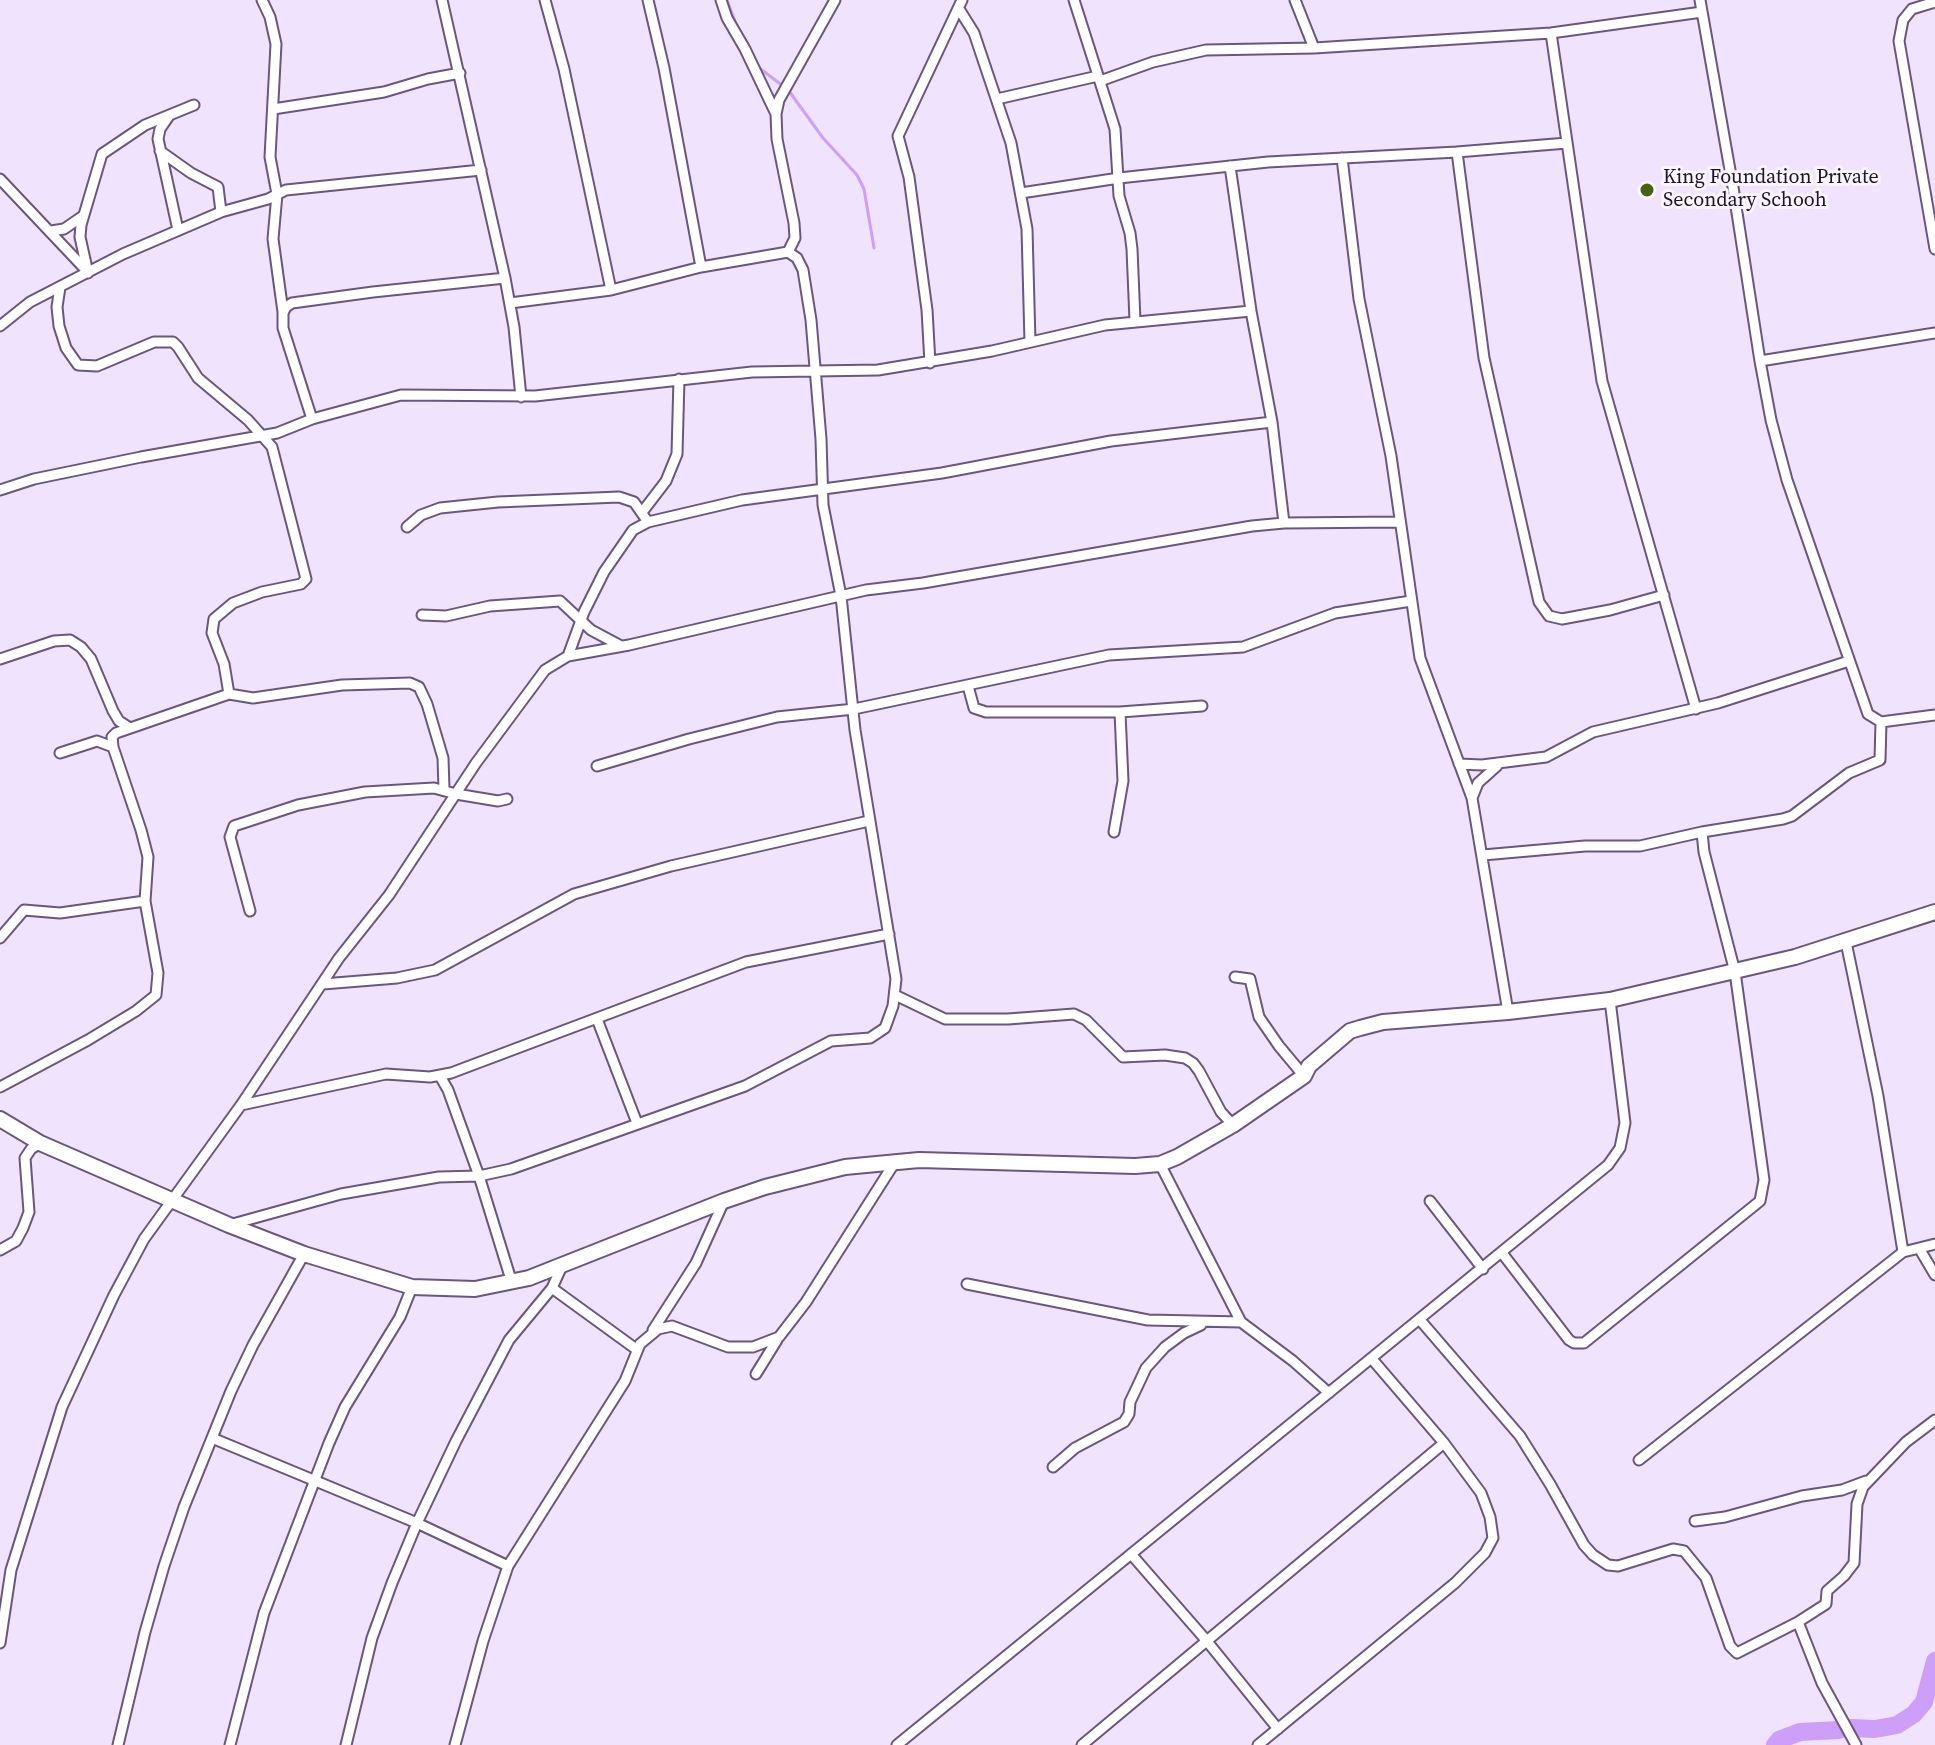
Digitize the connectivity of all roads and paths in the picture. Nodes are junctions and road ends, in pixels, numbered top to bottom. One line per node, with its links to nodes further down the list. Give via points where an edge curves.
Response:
1 (262, 0): 19 (street, via 276,44)
2 (442, 0): 15 (street)
3 (545, 0): 42 (street)
4 (648, 0): 38 (street)
5 (721, 0): 21 (street)
6 (835, 0): 21 (street)
7 (1074, 0): 16 (street)
8 (1295, 0): 14 (street)
9 (1700, 0): 12 (street)
10 (1935, 2): 36 (street, via 1912,9 1903,20 1899,41)
11 (960, 4): 17 (street); 51 (street, via 898,136 909,177)
12 (1702, 12): 13 (street); 50 (street)
13 (1551, 33): 14 (street); 22 (street)
14 (1314, 48): 16 (street, via 1206,50)
15 (460, 73): 19 (street, via 384,92); 27 (street)
16 (1099, 79): 17 (street); 28 (street, via 1115,129)
17 (997, 99): 30 (street)
18 (194, 105): 20 (street)
19 (273, 109): 31 (street, via 270,157)
20 (172, 114): 23 (street, via 160,129); 33 (street, via 102,154)
21 (776, 114): 37 (street, via 794,223 795,238)
22 (1567, 143): 24 (street); 65 (street, via 1602,381)
23 (160, 151): 32 (street, via 218,187); 34 (street)
24 (1457, 152): 25 (street); 65 (street, via 1484,358 1541,608 1562,619)
25 (1342, 158): 26 (street); 62 (street, via 1361,312 1384,418)
26 (1230, 166): 28 (street); 44 (street)
27 (481, 170): 31 (street); 40 (street)
28 (1119, 178): 30 (street); 46 (street, via 1130,233)
29 (0, 179): 35 (street)
30 (1021, 193): 49 (street, via 1030,260)
31 (277, 194): 32 (street); 45 (street, via 273,239)
32 (221, 212): 34 (street)
33 (84, 215): 35 (street); 39 (street, via 80,237)
34 (178, 230): 39 (street)
35 (51, 231): 39 (street)
36 (1935, 249)
37 (788, 252): 38 (street); 52 (street, via 803,270)
38 (701, 267): 42 (street)
39 (88, 273): 41 (street)
40 (505, 278): 43 (street); 45 (street, via 292,303)
41 (60, 287): 47 (street); 57 (street, via 59,326 78,365 97,366 168,340 198,378)
42 (611, 290): 43 (street)
43 (510, 303): 54 (street)
44 (1251, 311): 46 (street); 56 (street)
45 (283, 313): 55 (street, via 286,340)
46 (1135, 321): 49 (street)
47 (0, 326)
48 (1935, 333): 50 (street)
49 (1030, 342): 51 (street)
50 (1760, 361): 73 (street, via 1787,480)
51 (930, 363): 52 (street)
52 (815, 372): 53 (street); 58 (street)
53 (679, 379): 54 (street); 60 (street, via 677,454 666,481)
54 (521, 397): 55 (street, via 401,395)
55 (312, 419): 57 (street)
56 (1272, 422): 58 (street, via 1099,443 942,473); 63 (street)
57 (263, 435): 59 (street); 75 (street, via 276,458 306,579 244,598 214,619 212,633)
58 (821, 488): 61 (street); 66 (street)
59 (0, 490)
60 (643, 511): 61 (street); 64 (street, via 619,497 498,502 440,508)
61 (648, 522): 69 (street, via 633,530 613,556)
62 (1398, 522): 63 (street); 67 (street)
63 (1284, 523): 66 (street)
64 (407, 527)
65 (1664, 595): 78 (street)
66 (841, 596): 70 (street); 77 (street)
67 (1411, 601): 74 (street, via 1335,613 1243,647 1109,655); 86 (street, via 1426,676)
68 (422, 615): 69 (street, via 560,601)
69 (582, 621): 70 (street); 71 (street)
70 (621, 646): 71 (street)
71 (568, 656): 89 (street, via 545,670)
72 (0, 659): 82 (street, via 70,640 91,659 113,711)
73 (1849, 661): 78 (street); 81 (street, via 1868,714)
74 (968, 686): 77 (street); 79 (street, via 974,708 986,712)
75 (229, 694): 82 (street); 88 (street, via 253,698 377,682 415,684 427,704 443,758)
76 (1202, 706): 79 (street)
77 (854, 709): 87 (street, via 777,717); 92 (street)
78 (1696, 709): 85 (street, via 1582,735 1546,757)
79 (1120, 712): 93 (street, via 1123,781)
80 (1935, 715): 81 (street)
81 (1881, 722): 94 (street, via 1880,760 1849,773 1792,816)
82 (130, 728): 83 (street, via 112,737)
83 (113, 747): 84 (street, via 97,741); 96 (street, via 148,857)
84 (60, 753)
85 (1503, 762): 86 (street); 90 (street, via 1487,772)
86 (1459, 764): 90 (street)
87 (597, 766)
88 (444, 789): 89 (street); 97 (street, via 328,798 234,826 230,837)
89 (456, 794): 91 (street); 104 (street)
90 (1472, 798): 95 (street)
91 (507, 799)
92 (869, 821): 99 (street); 104 (street, via 574,894 435,970)
93 (1114, 832)
94 (1702, 832): 95 (street, via 1640,846); 102 (street)
95 (1483, 855): 107 (street)
96 (145, 901): 100 (street, via 60,913 24,910); 111 (street, via 158,973 156,995 88,1040)
97 (250, 911)
98 (1935, 912): 101 (street)
99 (889, 934): 105 (street); 108 (street, via 746,962)
100 (0, 938)
101 (1846, 942): 102 (street); 127 (street)
102 (1735, 972): 106 (street); 128 (street, via 1764,1180 1760,1201 1584,1343 1569,1340)
103 (1235, 977): 110 (street, via 1250,979 1259,1017)
104 (323, 984): 112 (street)
105 (895, 995): 114 (street, via 885,1028 875,1035 831,1041 745,1086); 115 (street, via 945,1019 1074,1014 1123,1057 1165,1055 1193,1063)
106 (1610, 1000): 107 (street); 128 (street, via 1625,1110 1620,1148 1598,1174)
107 (1508, 1012): 110 (street, via 1383,1022 1350,1031)
108 (597, 1019): 109 (street); 114 (street)
109 (440, 1076): 112 (street, via 386,1074); 119 (street)
110 (1304, 1076): 115 (street)
111 (0, 1087)
112 (241, 1105): 120 (street)
113 (0, 1119): 116 (street)
114 (637, 1123): 119 (street)
115 (1233, 1125): 118 (street)
116 (40, 1143): 120 (street); 126 (street, via 25,1158 29,1212 16,1241)
117 (895, 1162): 118 (street); 121 (street, via 816,1173); 141 (street)
118 (1160, 1164): 138 (street)
119 (479, 1176): 123 (street, via 439,1177 341,1194); 133 (street)
120 (172, 1200): 123 (street); 159 (street, via 114,1295 62,1407 11,1570)
121 (724, 1201): 130 (street); 140 (street, via 696,1263)
122 (1430, 1201): 131 (street)
123 (229, 1225): 129 (street)
124 (1935, 1244): 125 (street)
125 (1919, 1248): 127 (street); 132 (street)
126 (0, 1250)
127 (1903, 1252): 149 (street)
128 (1502, 1253): 131 (street)
129 (304, 1254): 135 (street); 147 (street, via 253,1345)
130 (562, 1266): 133 (street); 136 (street)
131 (1483, 1269): 137 (street)
132 (1935, 1275)
133 (512, 1283): 135 (street, via 459,1291)
134 (967, 1284): 139 (street, via 1148,1320)
135 (412, 1287): 152 (street, via 400,1317 345,1407)
136 (552, 1288): 142 (street); 154 (street, via 509,1340)
137 (1420, 1320): 143 (street); 157 (street, via 1520,1436 1593,1555 1618,1566 1673,1549 1684,1551 1706,1578 1737,1653)
138 (1241, 1322): 139 (street); 145 (street)
139 (1205, 1324): 150 (street, via 1165,1347 1146,1368 1124,1422 1075,1448)
140 (651, 1333): 141 (street, via 679,1327 711,1343 742,1348); 142 (street)
141 (779, 1337): 144 (street)
142 (636, 1349): 156 (street, via 625,1381)
143 (1372, 1359): 145 (street); 148 (street)
144 (756, 1374)
145 (1329, 1393): 155 (street)
146 (1935, 1420): 151 (street)
147 (212, 1438): 152 (street); 161 (street, via 164,1566)
148 (1444, 1443): 158 (street); 160 (street, via 1487,1505 1490,1546 1455,1583)
149 (1639, 1460)
150 (1053, 1467)
151 (1869, 1480): 153 (street); 157 (street, via 1857,1504 1854,1563 1827,1591 1824,1606)
152 (315, 1481): 154 (street); 162 (street, via 264,1613)
153 (1695, 1521)
154 (417, 1523): 156 (street); 163 (street, via 372,1638)
155 (1131, 1554): 158 (street); 165 (street)
156 (508, 1566): 164 (street)
157 (1798, 1622): 168 (street, via 1822,1683)
158 (1206, 1640): 160 (street); 166 (street)
159 (0, 1643)
160 (1278, 1729): 167 (street)
161 (118, 1745)
162 (230, 1745)
163 (346, 1745)
164 (455, 1745)
165 (897, 1745)
166 (1082, 1745)
167 (1258, 1745)
168 (1856, 1745)

